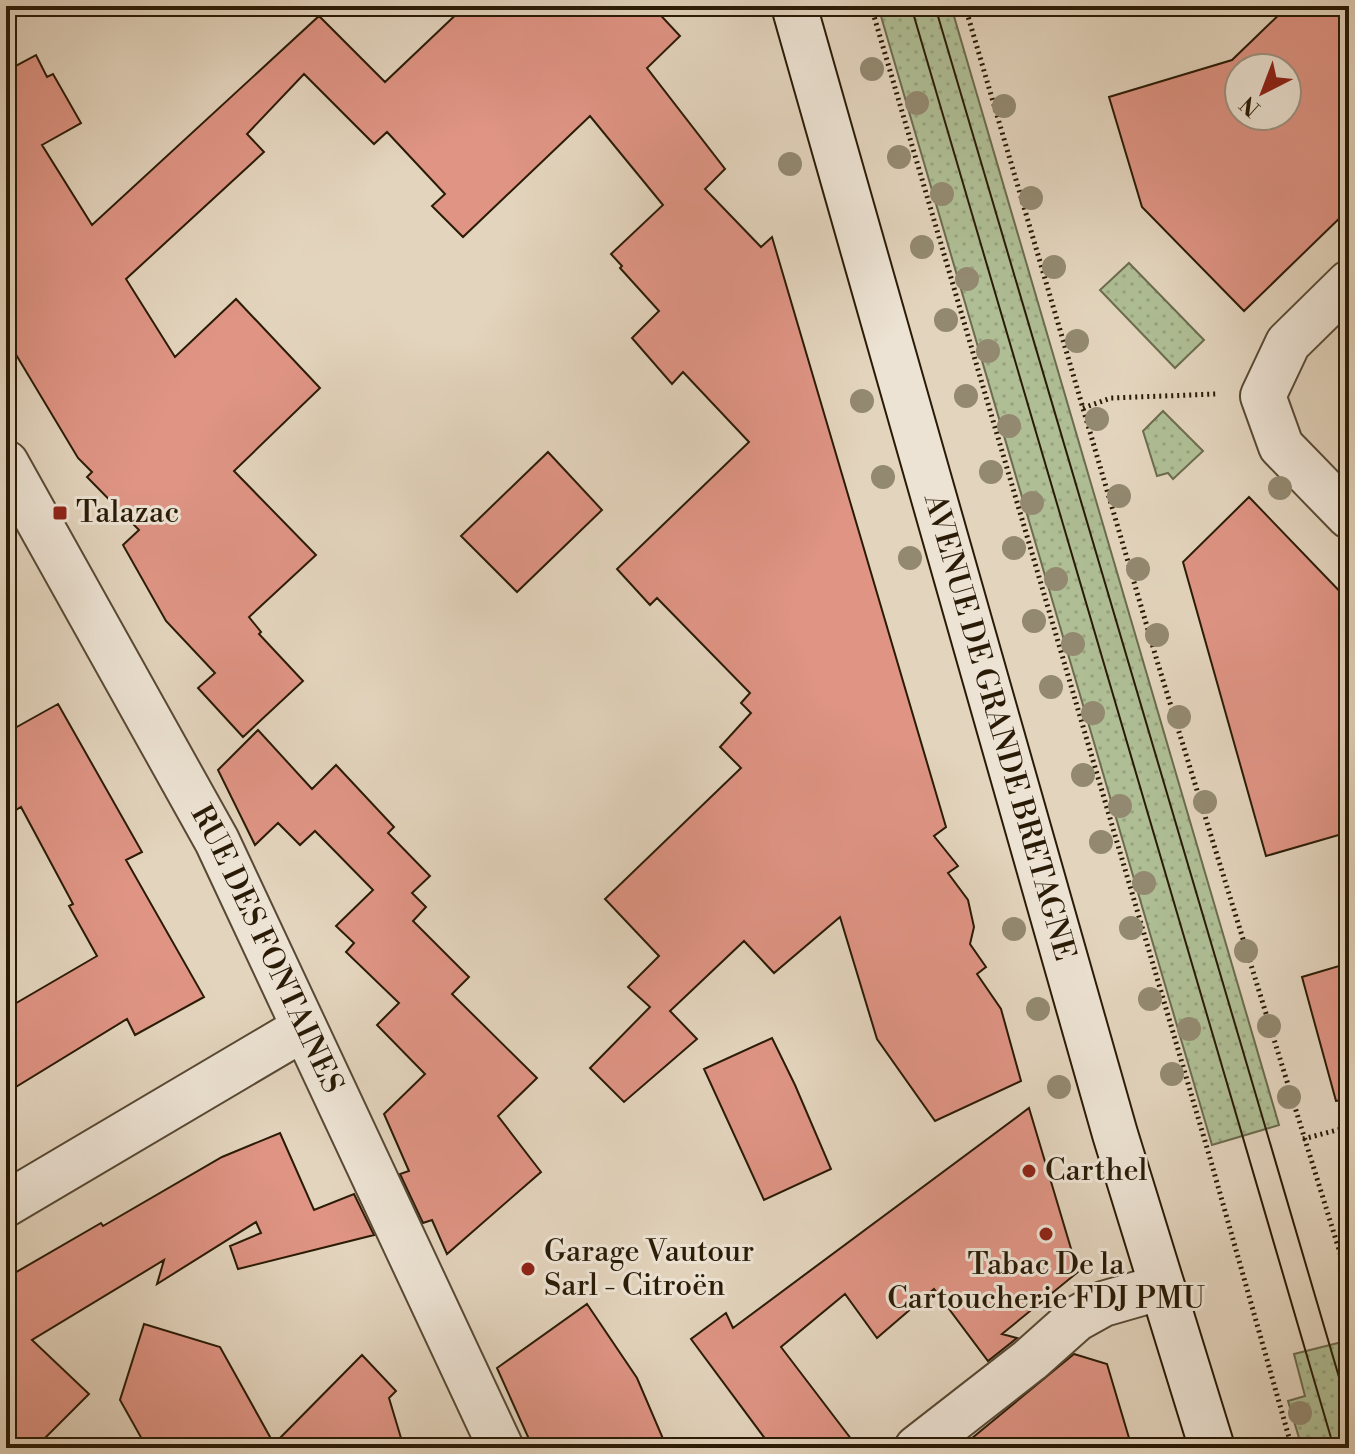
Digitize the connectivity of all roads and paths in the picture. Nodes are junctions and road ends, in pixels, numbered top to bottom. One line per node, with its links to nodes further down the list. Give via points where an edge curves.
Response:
1 (794, 6): 14 (street, AVENUE DE GRANDE BRETAGNE)
2 (871, 6): 18 (path)
3 (965, 6): 6 (path)
4 (1349, 283): 5 (street)
5 (1244, 395): 6 (path, via 1111,398); 8 (street, via 1281,446)
6 (1083, 408): 11 (path)
7 (6, 463): 9 (street, RUE DES FONTAINES, via 217,841)
8 (1349, 516)
9 (304, 1028): 12 (street); 15 (street, RUE DES FONTAINES)
10 (1345, 1128): 11 (path)
11 (1303, 1139): 13 (path)
12 (6, 1204)
13 (1349, 1282)
14 (1162, 1287): 16 (street, via 1103,1304 1076,1319); 17 (street, AVENUE DE GRANDE BRETAGNE)
15 (499, 1447)
16 (917, 1448)
17 (1212, 1448)
18 (1292, 1448)

